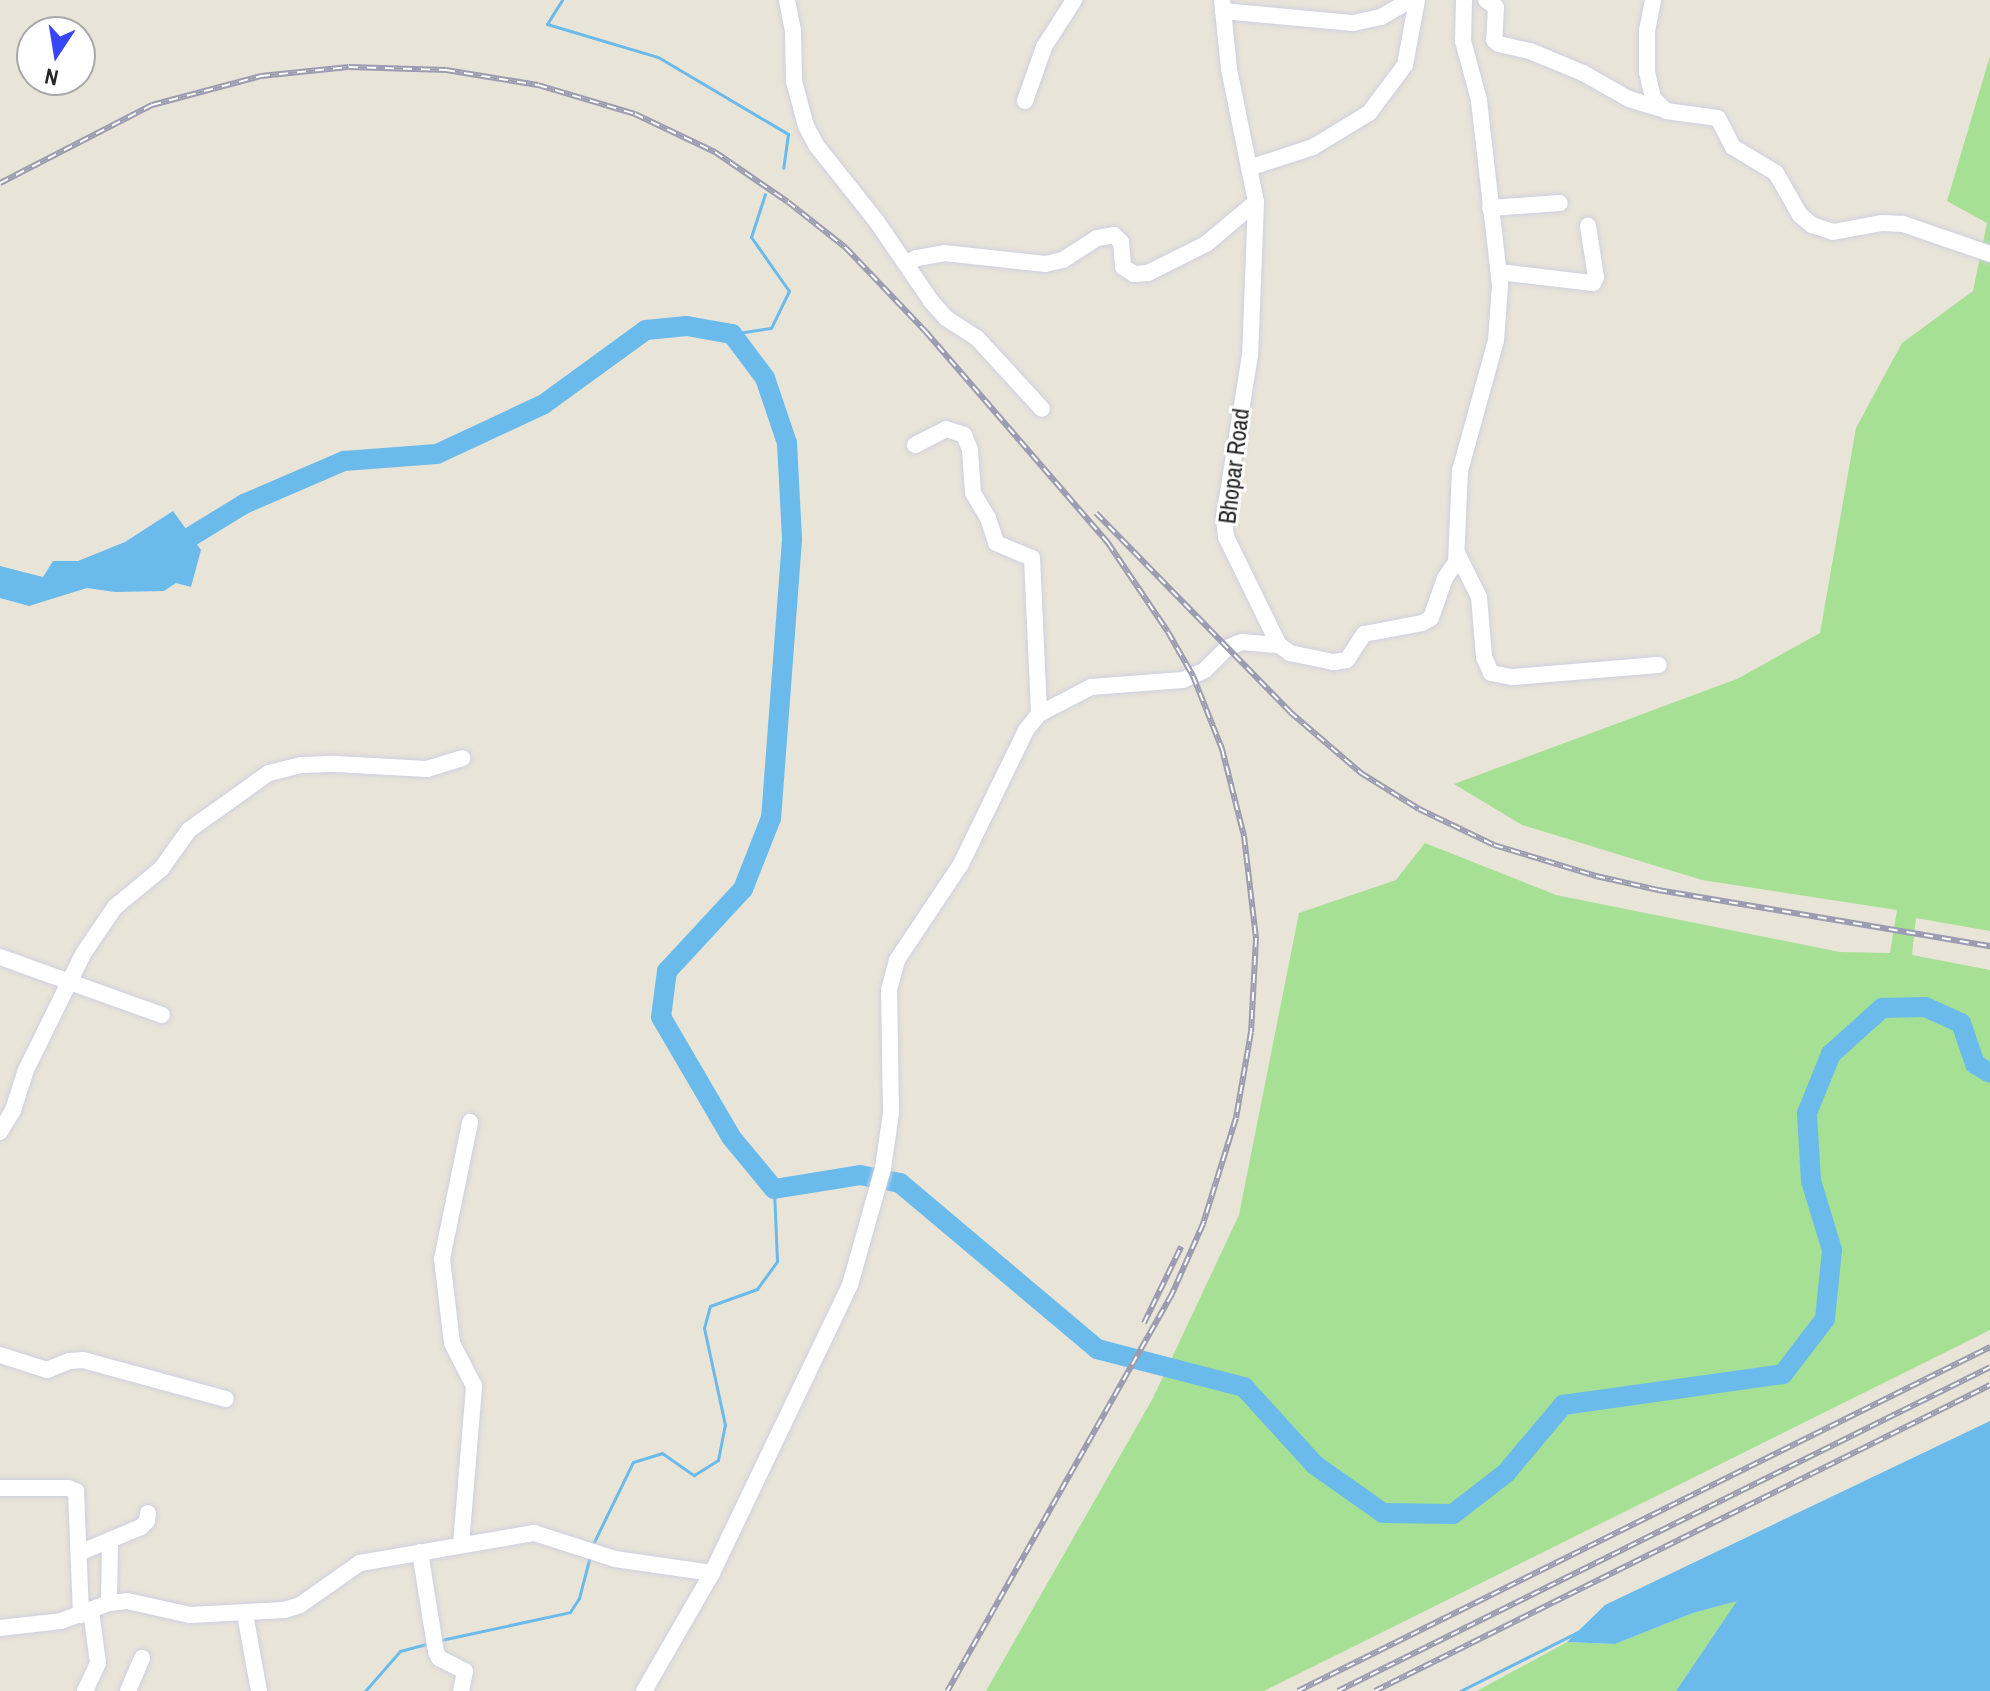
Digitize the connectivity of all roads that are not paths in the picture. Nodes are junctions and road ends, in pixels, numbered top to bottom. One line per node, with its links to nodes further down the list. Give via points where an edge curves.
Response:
1 (787, 0): 17 (street, via 794,81 806,126)
2 (1074, 0): 9 (street, via 1044,47)
3 (1411, 0): 8 (street, via 1381,17 1353,23)
4 (1417, 0): 11 (street, via 1405,65 1369,113 1313,147)
5 (1464, 0): 14 (street, via 1463,41 1479,100)
6 (1486, 0): 10 (street, via 1496,7 1494,40 1499,44 1530,51)
7 (1653, 0): 10 (street, via 1647,72 1653,98)
8 (1222, 6): 11 (street, Bhopar Road)
9 (1025, 101)
10 (1666, 111): 16 (street, via 1718,118 1733,147 1776,173 1800,215 1822,230 1892,222)
11 (1249, 168): 12 (street, Bhopar Road)
12 (1256, 202): 17 (street, via 1206,244 1148,273 1134,274 1123,267 1121,242 1114,235 1045,264 944,253); 22 (street, Bhopar Road, via 1250,355 1224,518 1238,565)
13 (1560, 203): 14 (street)
14 (1490, 208): 18 (street)
15 (1588, 226): 18 (street, via 1593,283)
16 (1990, 254)
17 (907, 263): 19 (street, via 946,318 977,338)
18 (1499, 272): 21 (street, via 1496,340 1460,471)
19 (1042, 409)
20 (915, 445): 24 (street, via 946,429 964,435 973,493 996,543 1032,558)
21 (1457, 553): 22 (street, via 1435,612 1422,623 1364,634 1344,662 1290,653); 23 (street, via 1479,597 1484,657 1491,673 1512,677)
22 (1279, 645): 24 (street, via 1242,642 1183,680 1091,687)
23 (1659, 665)
24 (1039, 714): 39 (street, via 1017,745 961,864 891,975 891,1113 876,1199 850,1285)
25 (462, 758): 27 (street, via 427,769 324,764 269,773 189,830 161,869 115,907)
26 (0, 957): 27 (street)
27 (71, 980): 28 (street); 30 (street)
28 (162, 1015)
29 (470, 1122): 36 (street, via 442,1259 452,1343 474,1386)
30 (0, 1132)
31 (0, 1355): 32 (street, via 47,1370 83,1360)
32 (226, 1399)
33 (0, 1488): 38 (street, via 76,1491)
34 (148, 1513): 35 (street, via 144,1524)
35 (110, 1540): 38 (street); 40 (street)
36 (461, 1545): 37 (street); 39 (street, via 534,1533 591,1551)
37 (420, 1552): 42 (street, via 360,1563 300,1605); 48 (street, via 436,1652 465,1671)
38 (79, 1553): 41 (street)
39 (712, 1573): 49 (street)
40 (109, 1603): 41 (street); 42 (street, via 142,1602 190,1615)
41 (86, 1613): 43 (street); 45 (street, via 98,1663)
42 (245, 1614): 47 (street)
43 (0, 1628)
44 (142, 1658): 46 (street)
45 (85, 1691)
46 (128, 1691)
47 (259, 1691)
48 (461, 1691)
49 (644, 1691)

